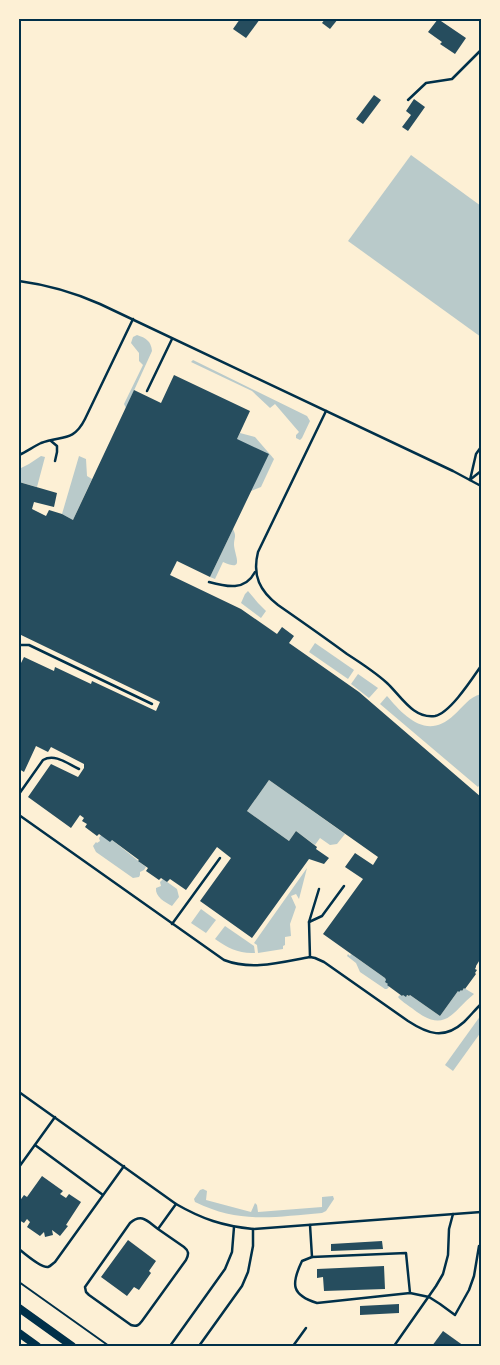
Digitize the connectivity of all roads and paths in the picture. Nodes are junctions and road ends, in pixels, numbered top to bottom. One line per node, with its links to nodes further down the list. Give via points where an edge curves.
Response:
1 (481, 50): 2 (lane, via 452,79 426,83)
2 (408, 100)
3 (19, 281): 4 (lane, via 74,293)
4 (132, 319): 5 (lane); 8 (lane, via 83,424 74,434)
5 (172, 338): 6 (lane); 7 (lane)
6 (147, 391)
7 (326, 411): 13 (lane); 15 (lane, via 258,552)
8 (50, 440): 10 (lane); 11 (lane, via 57,446)
9 (481, 447): 13 (lane, via 476,454)
10 (19, 455)
11 (55, 461)
12 (481, 471): 13 (lane)
13 (470, 480): 14 (lane)
14 (481, 486)
15 (256, 570): 16 (lane, via 246,583 235,587); 19 (lane, via 260,586 270,599 378,676 418,714 434,716 444,711)
16 (210, 582)
17 (19, 645): 21 (lane, via 29,645)
18 (481, 666): 19 (lane)
19 (477, 672): 20 (lane)
20 (481, 674)
21 (152, 704)
22 (79, 769): 23 (lane, via 56,758 47,758)
23 (19, 794)
24 (19, 815): 29 (lane)
25 (220, 858): 29 (lane)
26 (344, 886): 28 (lane, via 322,916)
27 (319, 889): 28 (lane)
28 (309, 922): 30 (lane)
29 (172, 924): 30 (lane, via 216,956 233,964 252,966)
30 (310, 957): 31 (lane, via 324,962 421,1030 440,1033 456,1028)
31 (481, 1004)
32 (19, 1092): 33 (lane)
33 (54, 1117): 34 (lane); 35 (lane)
34 (35, 1145): 36 (lane); 37 (lane)
35 (124, 1166): 37 (lane); 38 (lane)
36 (19, 1168)
37 (103, 1195): 46 (lane, via 50,1266 41,1265)
38 (176, 1204): 42 (lane); 43 (lane)
39 (481, 1212): 40 (lane)
40 (453, 1214): 41 (lane); 50 (lane, via 446,1264)
41 (310, 1225): 44 (lane); 47 (lane)
42 (234, 1227): 44 (lane); 57 (lane, via 232,1252 226,1269)
43 (158, 1228): 43 (lane, via 184,1247 188,1254 139,1325 131,1325 89,1296 85,1287 130,1223 139,1217)
44 (253, 1229): 58 (lane, via 248,1272 242,1286)
45 (479, 1246): 50 (lane, via 474,1276 455,1315)
46 (19, 1249)
47 (312, 1257): 49 (lane, via 406,1253); 49 (lane, via 302,1261 295,1284 297,1292 307,1300 318,1303)
48 (19, 1282): 56 (path)
49 (410, 1293): 50 (lane)
50 (428, 1297): 60 (lane)
51 (19, 1308): 55 (main road)
52 (306, 1328): 59 (lane)
53 (19, 1333): 54 (main road)
54 (38, 1346)
55 (72, 1346)
56 (109, 1346)
57 (170, 1346)
58 (199, 1346)
59 (293, 1346)
60 (394, 1346)

